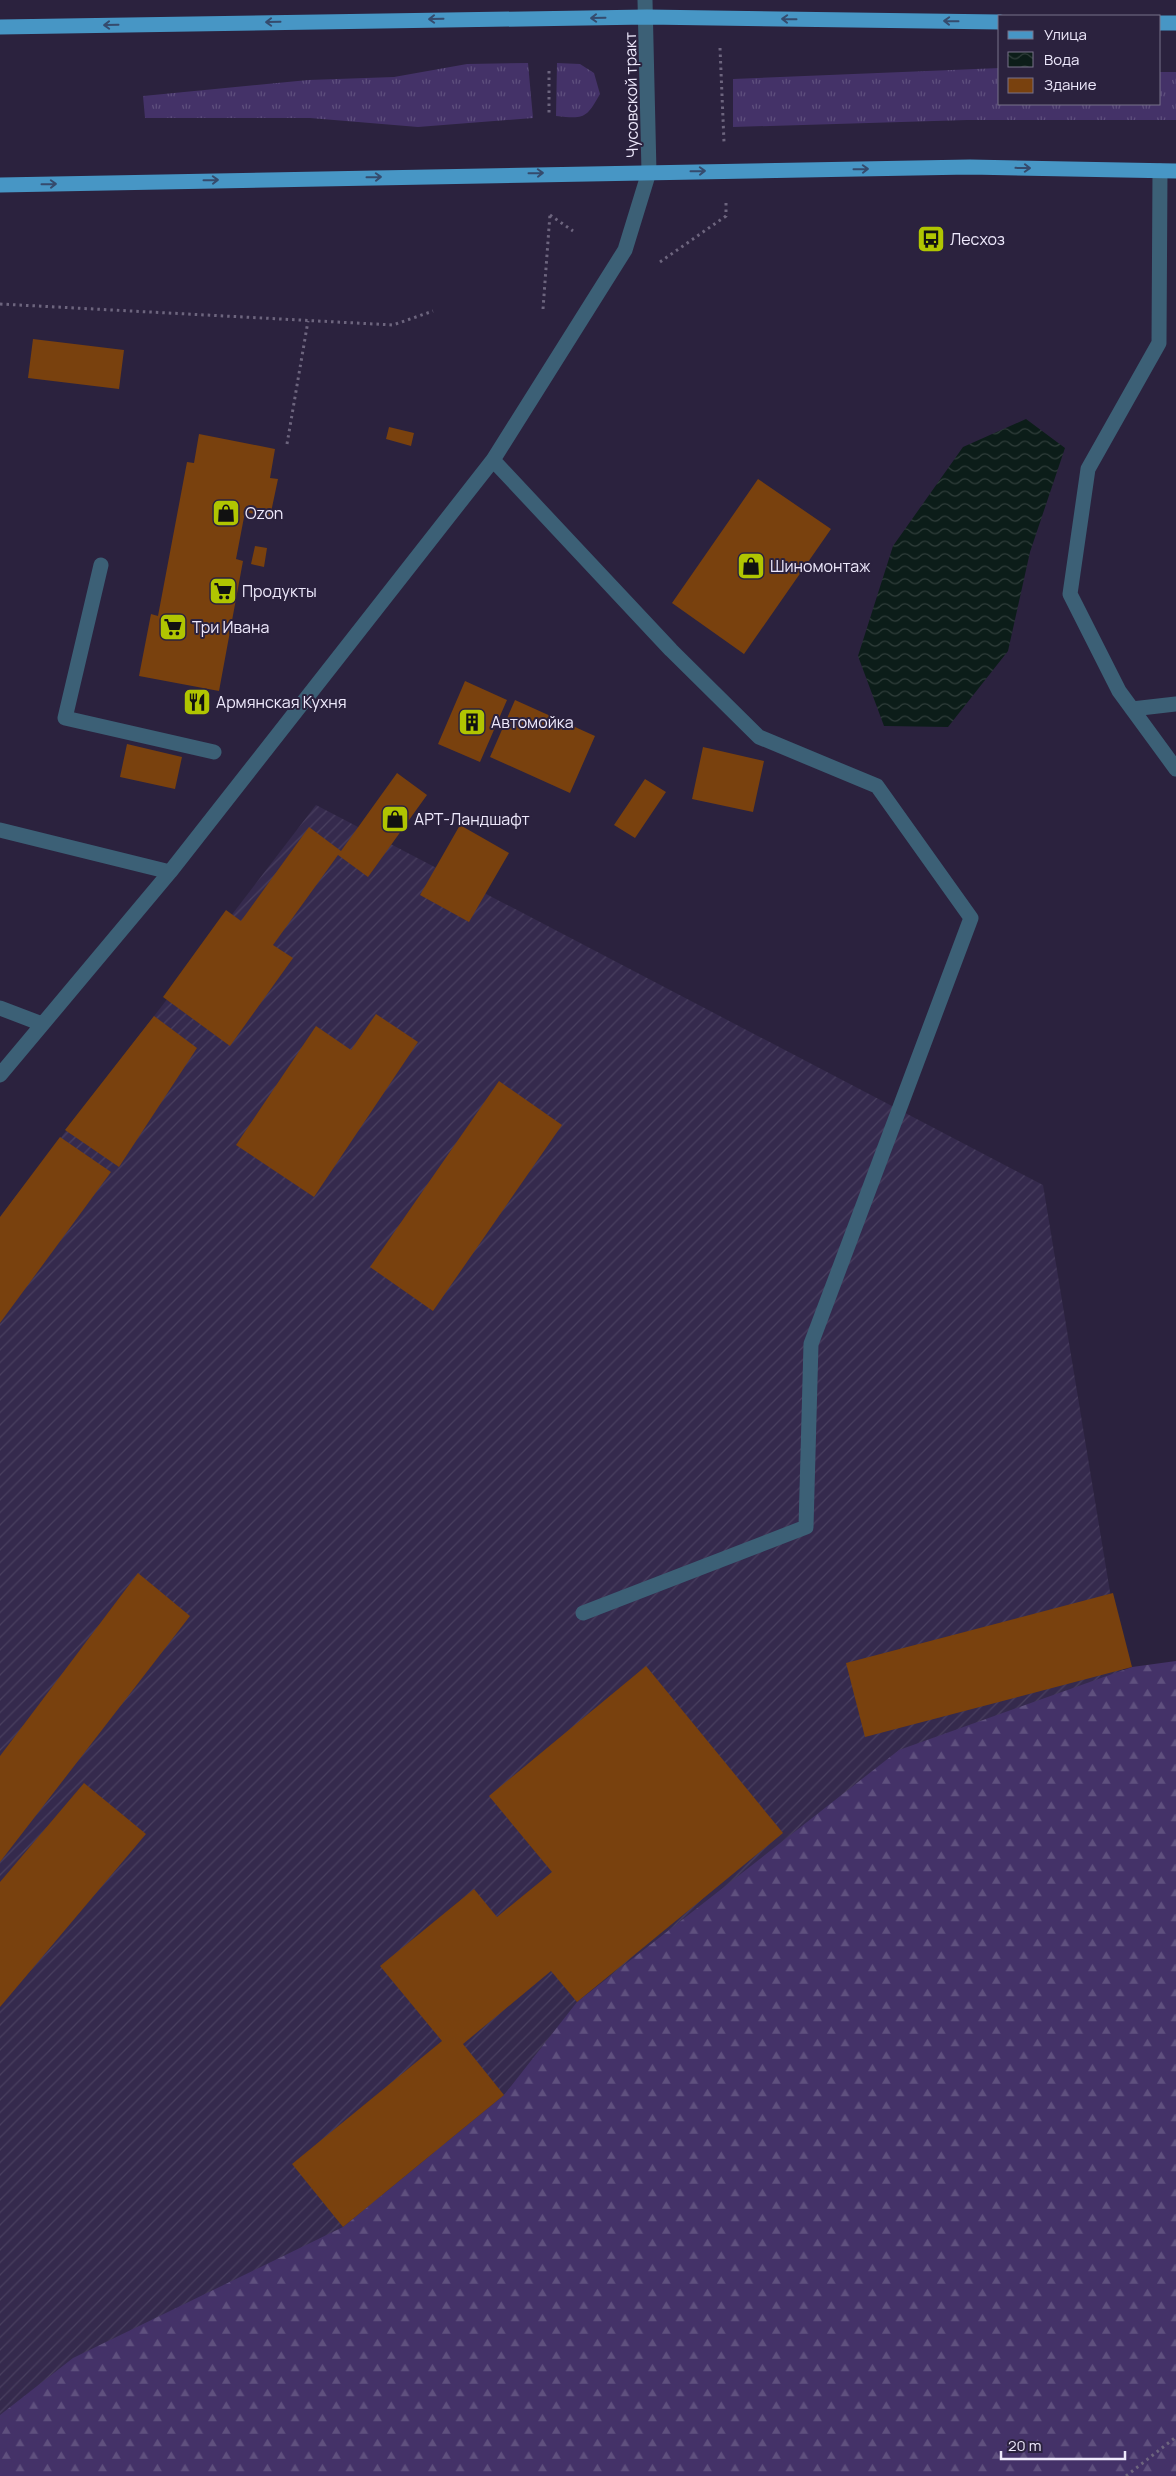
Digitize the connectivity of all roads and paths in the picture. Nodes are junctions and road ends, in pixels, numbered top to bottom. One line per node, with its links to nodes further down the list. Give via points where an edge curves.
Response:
1 (646, 0): 2 (street, Чусовской тракт)
2 (647, 17): 3 (main road); 7 (main road, one-way to 7); 13 (street, Чусовской тракт)
3 (719, 19): 4 (main road, one-way to 3); 10 (path)
4 (998, 22)
5 (1161, 23): 6 (main road)
6 (1176, 24)
7 (0, 27)
8 (549, 71): 9 (path)
9 (549, 115)
10 (725, 171): 11 (main road, one-way to 11, via 970,167); 13 (main road, one-way to 10); 16 (path, via 726,216)
11 (1160, 171): 12 (main road); 25 (street, via 1159,343 1088,469 1070,594 1119,691)
12 (1176, 171)
13 (650, 172): 14 (main road, one-way to 13); 22 (street, Чусовской тракт, via 625,250)
14 (0, 184)
15 (573, 231): 18 (path, via 550,214)
16 (660, 262)
17 (0, 304): 20 (path)
18 (543, 309)
19 (433, 310): 20 (path, via 393,325)
20 (308, 321): 21 (path)
21 (288, 444)
22 (492, 460): 29 (street, Чусовской тракт); 33 (street, via 671,650 759,737 876,786 971,918 811,1344 806,1526)
23 (101, 565): 26 (street, via 65,718)
24 (1176, 704): 25 (street)
25 (1132, 709): 27 (street)
26 (214, 752)
27 (1176, 769)
28 (0, 830): 29 (street)
29 (170, 872): 31 (street, Чусовской тракт)
30 (0, 1008): 31 (street)
31 (42, 1024): 32 (street, Чусовской тракт)
32 (0, 1075)
33 (583, 1613)
34 (1176, 2437): 35 (path)
35 (1126, 2476)

